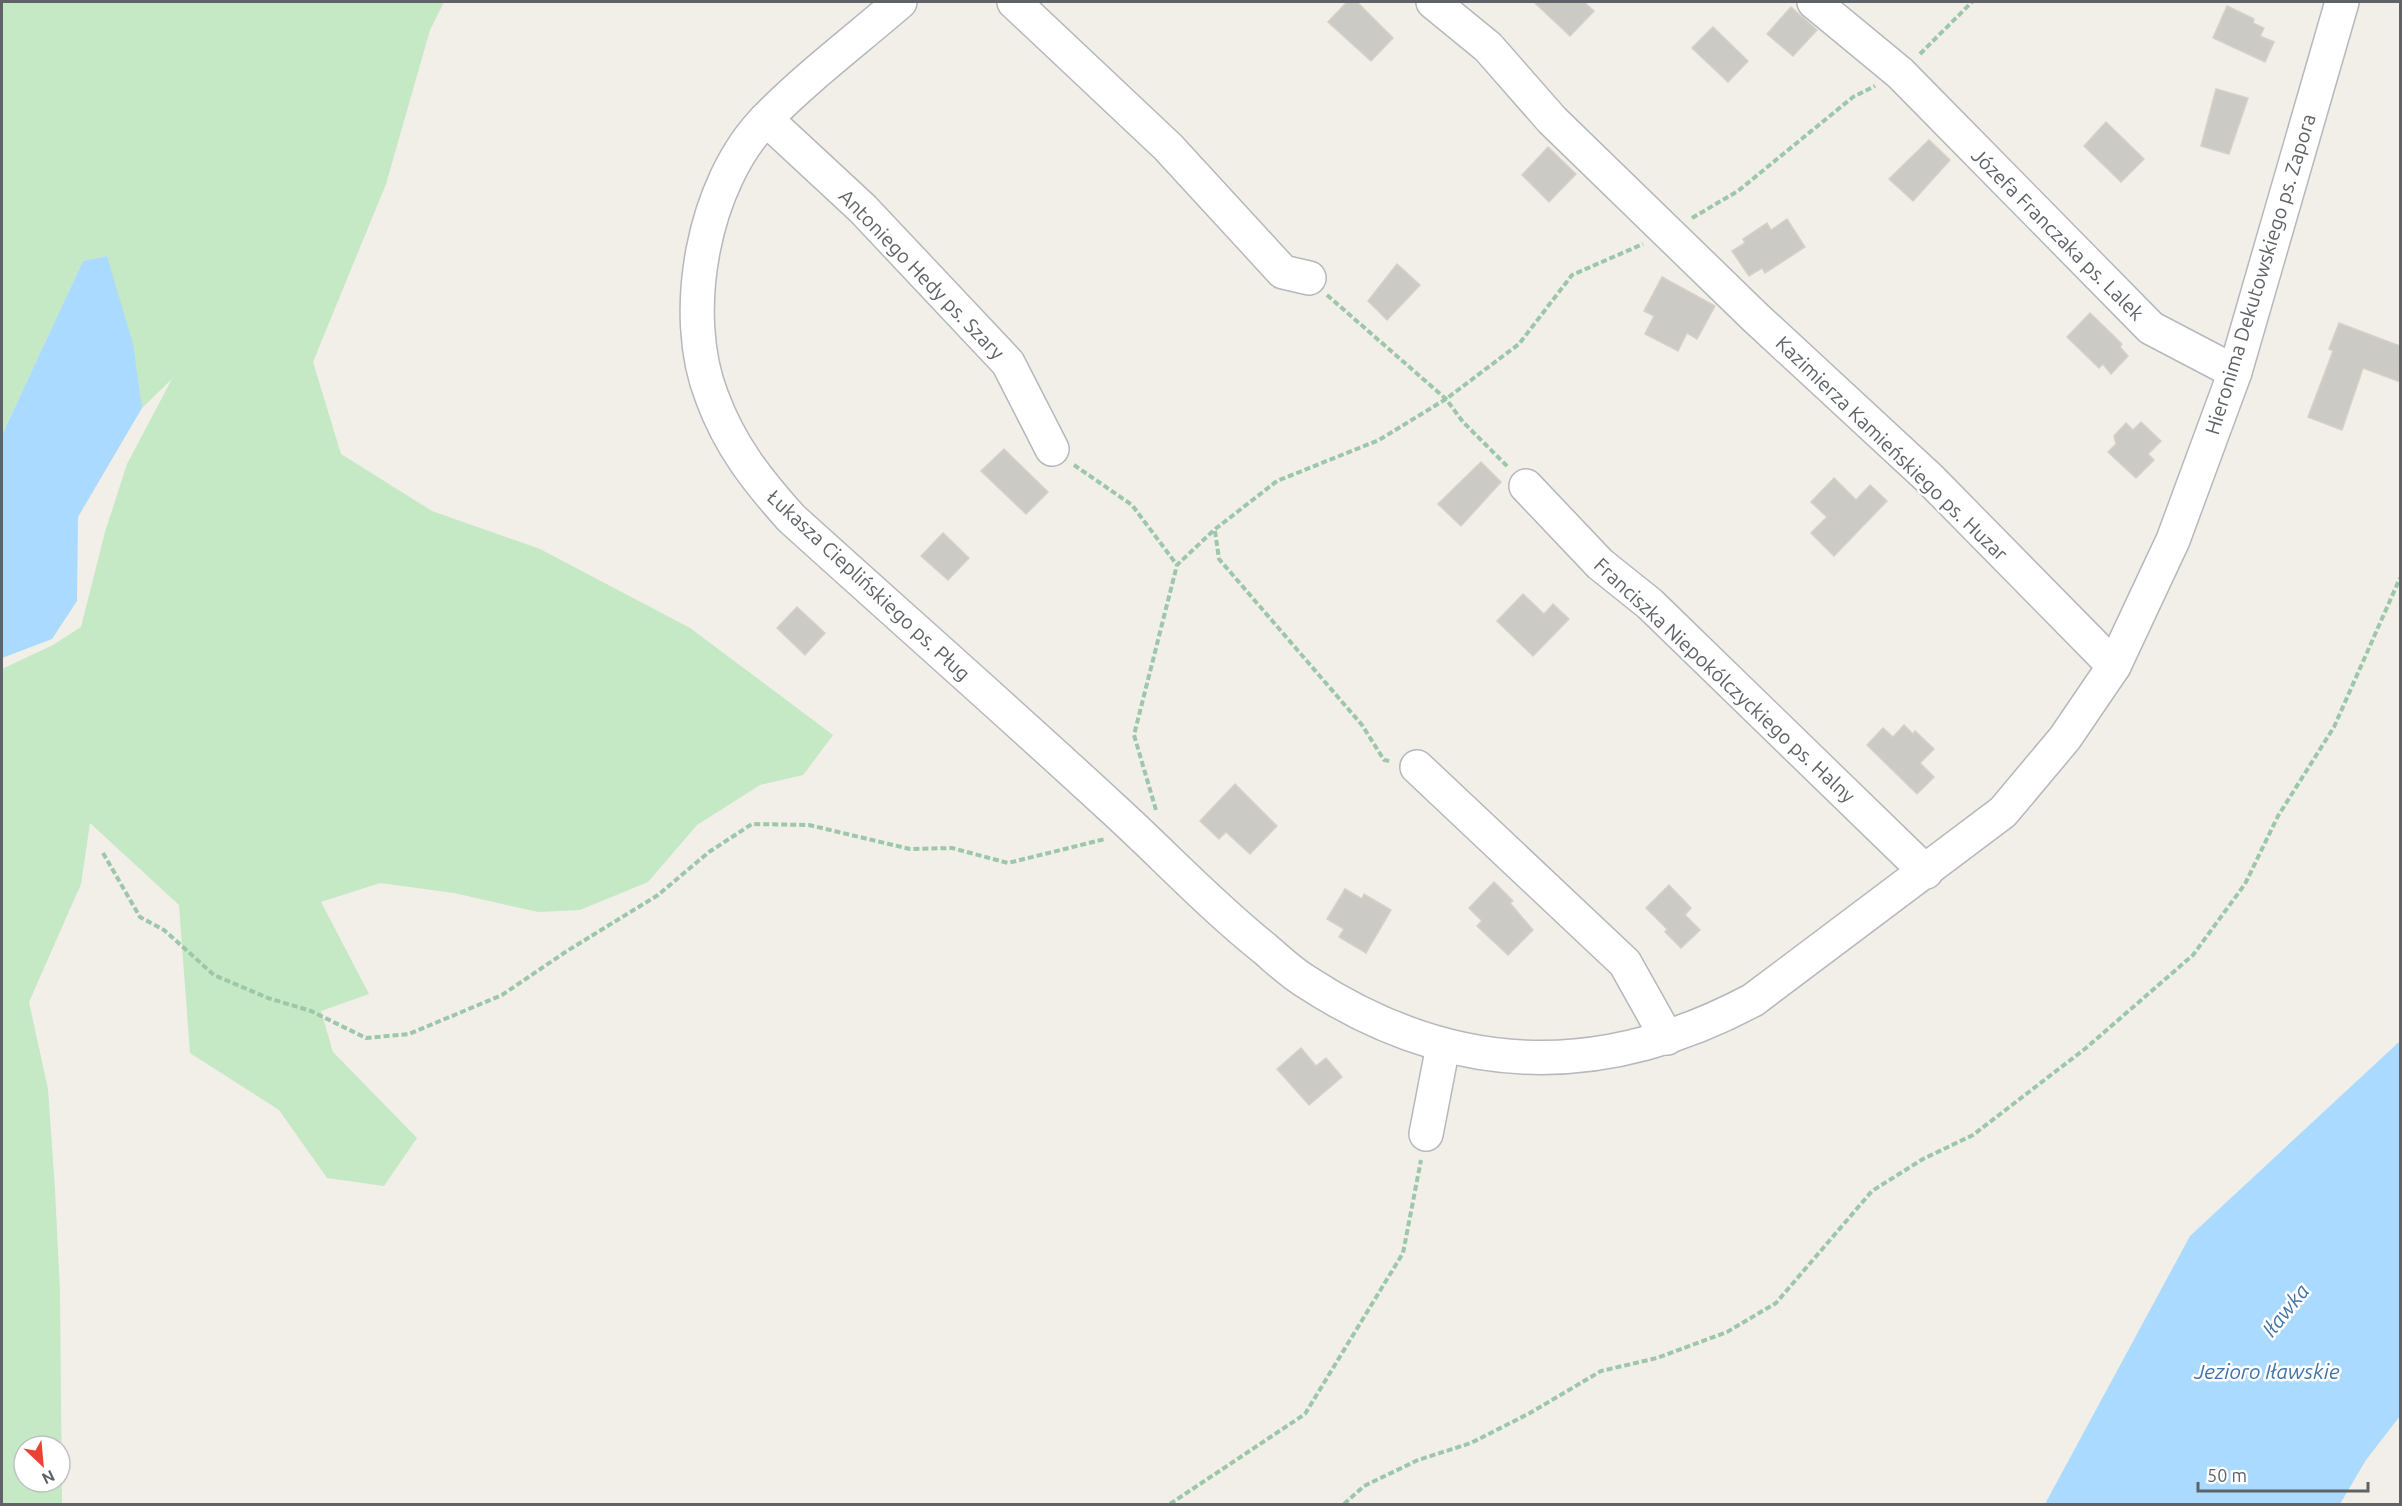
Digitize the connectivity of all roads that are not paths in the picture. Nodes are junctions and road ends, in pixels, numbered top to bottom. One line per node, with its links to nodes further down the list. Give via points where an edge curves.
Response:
1 (900, 2): 6 (street, Łukasza Cieplińskiego ps. Pług)
2 (1014, 2): 7 (street, via 1168,147 1283,272)
3 (1432, 2): 11 (street, Kazimierza Kamieńskiego ps. Huzar, via 1488,47 1552,120 1929,478)
4 (1814, 2): 8 (street, Józefa Franczaka ps. Lalek, via 1900,73 2151,328)
5 (2342, 2): 8 (street, Hieronima Dekutowskiego ps. Zapora)
6 (766, 119): 9 (street, Antoniego Hedy ps. Szary, via 863,209 1008,363); 13 (street, Łukasza Cieplińskiego ps. Pług, via 727,177 708,224 700,264 698,339 711,395 731,440 753,476 791,518)
7 (1310, 278)
8 (2235, 372): 11 (street, Hieronima Dekutowskiego ps. Zapora, via 2173,540)
9 (1052, 449)
10 (1526, 486): 14 (street, Franciszka Niepokólczyckiego ps. Halny, via 1600,564 1650,604)
11 (2114, 666): 14 (street, Hieronima Dekutowskiego ps. Zapora, via 2065,738 2003,812)
12 (1417, 767): 15 (street, via 1626,963)
13 (1110, 806): 16 (street, Hieronima Dekutowskiego ps. Zapora, via 1243,931 1303,980 1378,1024)
14 (1926, 872): 15 (street, Hieronima Dekutowskiego ps. Zapora, via 1753,1000 1709,1023)
15 (1667, 1038): 16 (street, Hieronima Dekutowskiego ps. Zapora, via 1602,1054 1539,1058 1482,1055)
16 (1443, 1046): 17 (street)
17 (1426, 1134)

